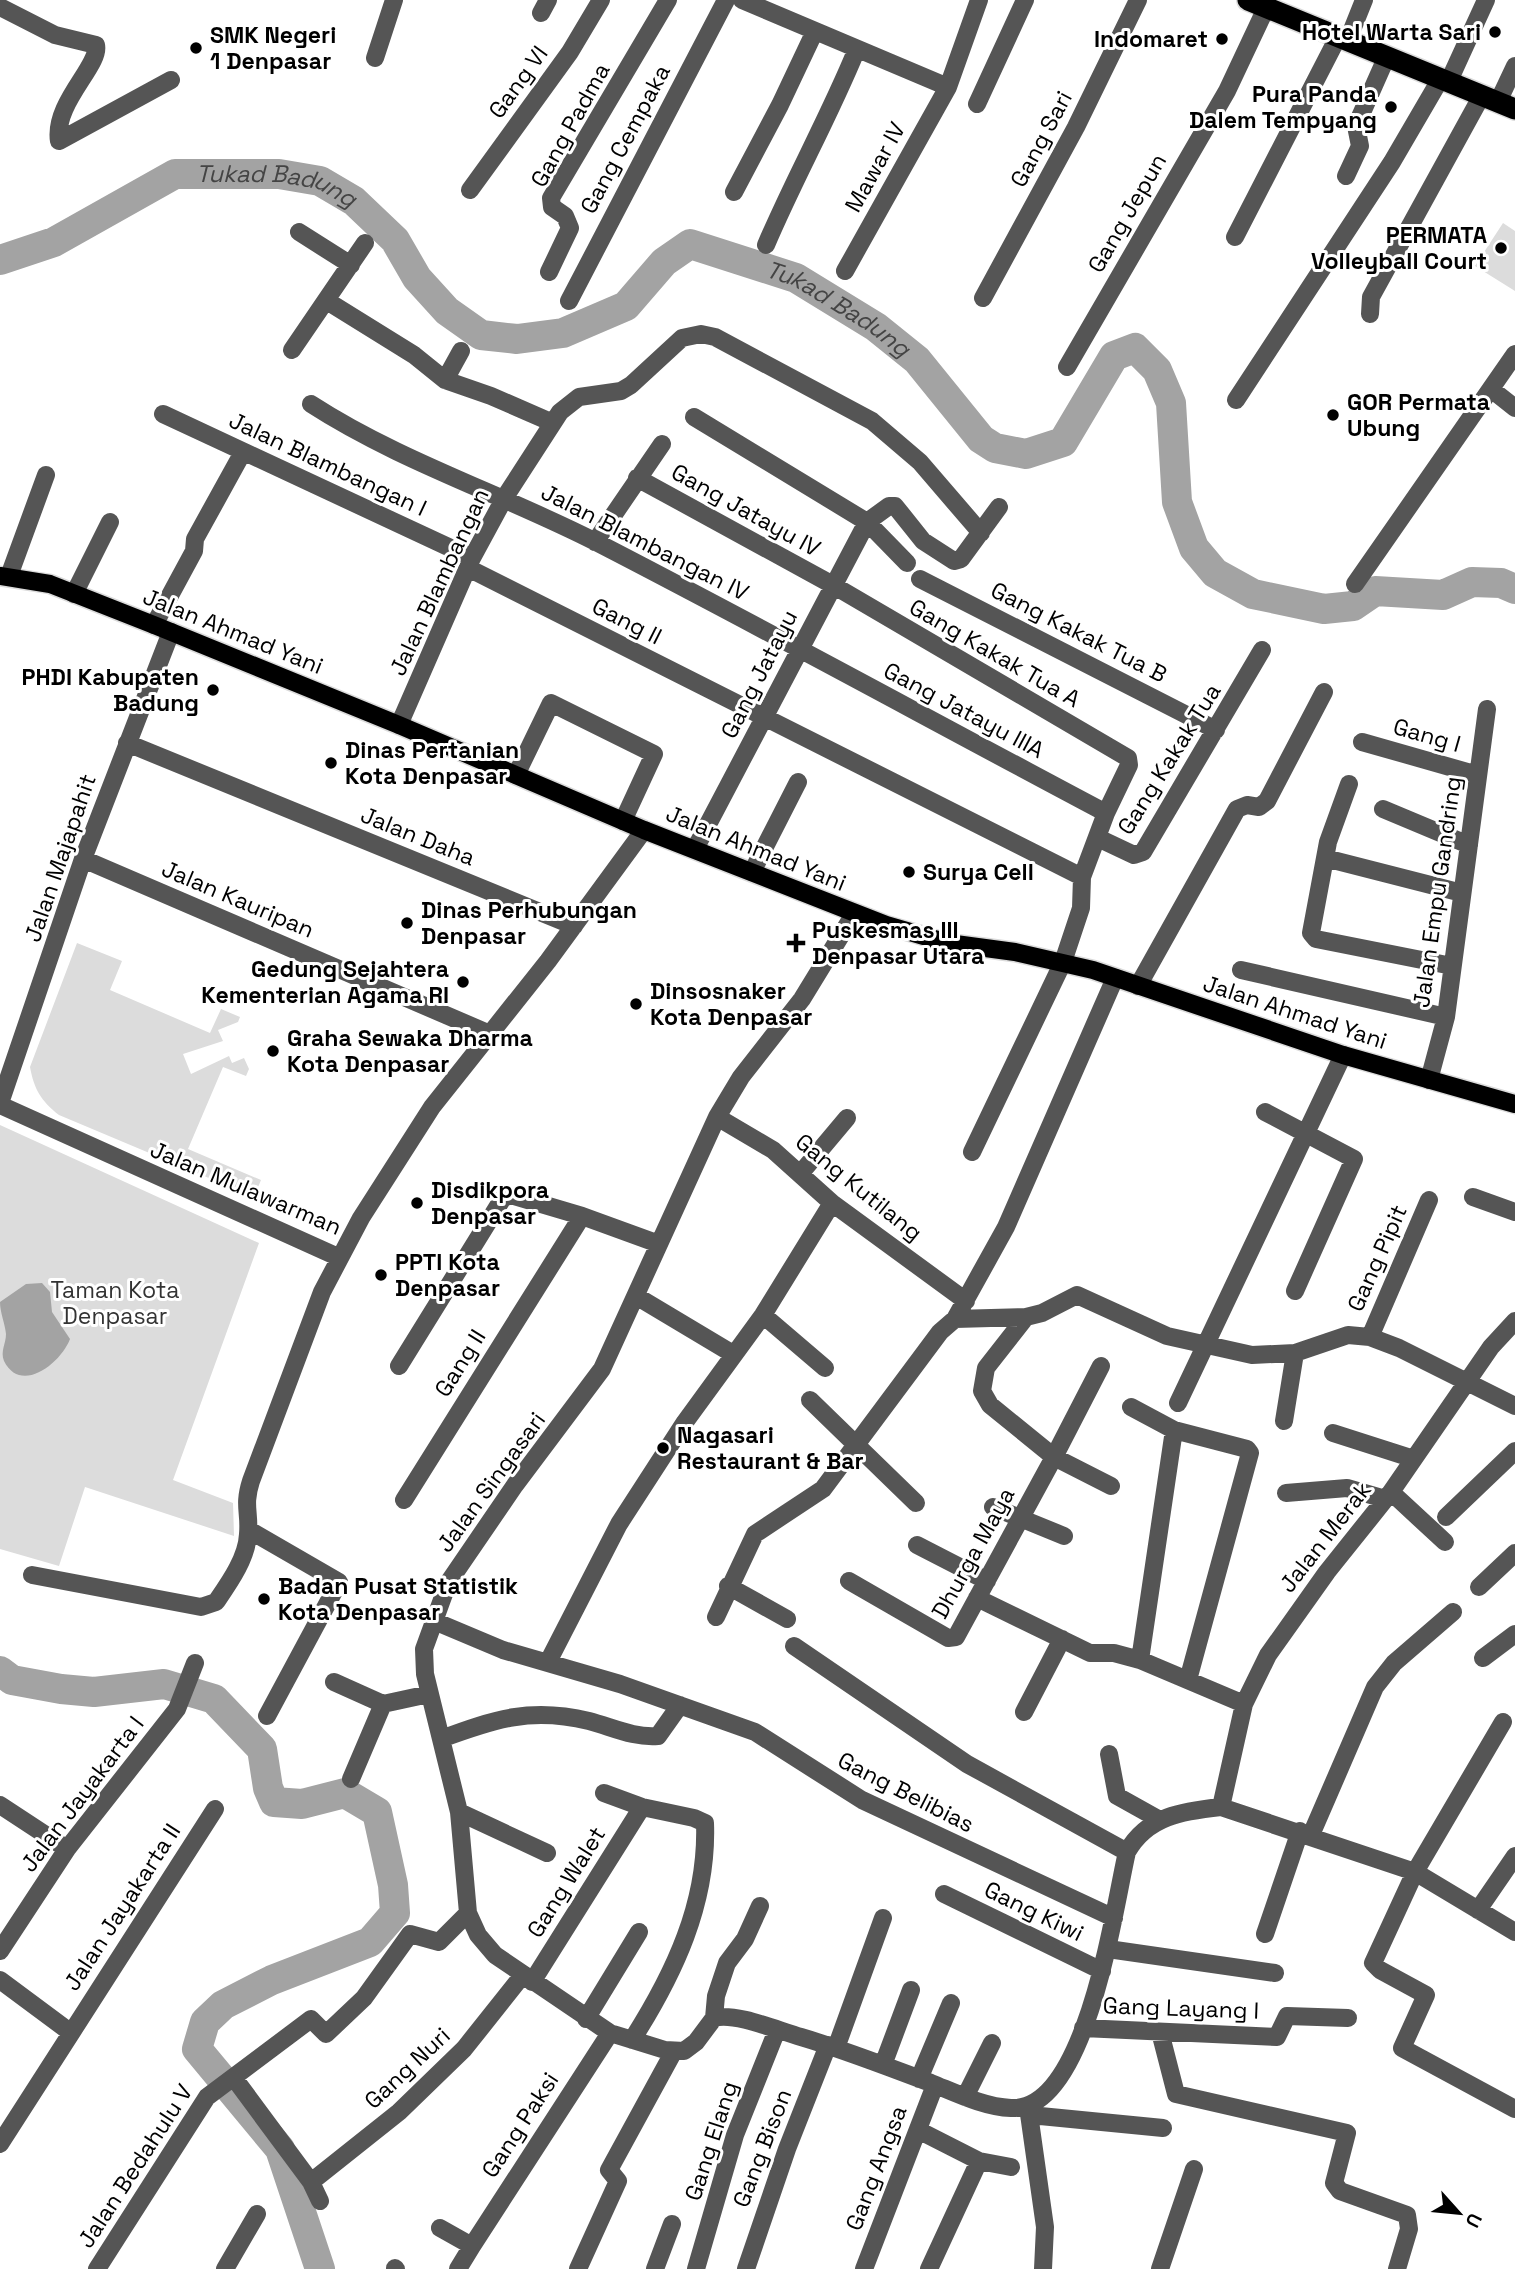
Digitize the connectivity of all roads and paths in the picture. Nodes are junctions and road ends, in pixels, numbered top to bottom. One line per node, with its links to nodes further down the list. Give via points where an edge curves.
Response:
1 (394, 0): 18 (street)
2 (601, 0): 26 (street, Gang VI, via 570,52)
3 (668, 0): 34 (street, Gang Padma, via 551,198 570,228)
4 (726, 0): 36 (street, Gang Cempaka)
5 (742, 0): 12 (street)
6 (979, 0): 22 (street, Mawar IV)
7 (1025, 0): 24 (street)
8 (1138, 0): 35 (street, Gang Sari, via 1076,127)
9 (1364, 0): 15 (street)
10 (1486, 0): 21 (street)
11 (1257, 4): 15 (highway); 42 (street, Gang Jepun, via 1227,91)
12 (772, 6): 14 (street)
13 (0, 7): 20 (street, via 55,35 91,42 97,49 66,99 59,141)
14 (814, 33): 16 (street); 27 (street)
15 (1343, 38): 17 (highway); 29 (street)
16 (856, 51): 22 (street); 31 (street)
17 (1387, 56): 21 (highway); 25 (street, via 1356,126 1360,146)
18 (375, 58)
19 (1515, 66): 23 (street)
20 (171, 80)
21 (1445, 80): 23 (highway); 45 (street)
22 (948, 88): 33 (street, Mawar IV)
23 (1498, 102): 38 (street, via 1371,298)
24 (977, 104)
25 (1346, 176)
26 (470, 190)
27 (733, 192)
28 (299, 232): 32 (street)
29 (1235, 237)
30 (365, 243): 32 (street)
31 (766, 245)
32 (351, 265): 37 (street)
33 (845, 271)
34 (549, 272)
35 (983, 298)
36 (569, 300)
37 (327, 301): 39 (street); 43 (street, via 414,355)
38 (1370, 314)
39 (292, 350)
40 (461, 351): 43 (street)
41 (1515, 355): 44 (street)
42 (1067, 367)
43 (445, 380): 50 (street)
44 (1491, 389): 47 (street); 66 (street)
45 (1236, 400)
46 (311, 404): 55 (street, Jalan Blambangan IV, via 362,436)
47 (1515, 408)
48 (163, 414): 52 (street, Jalan Blambangan I)
49 (694, 417): 58 (street)
50 (553, 423): 55 (street, Jalan Blambangan); 59 (street, Jalan Blambangan, via 579,397 621,391 682,338 715,337 872,421 920,462)
51 (663, 444): 54 (street)
52 (243, 452): 61 (street, Jalan Blambangan I); 68 (street, Jalan Majapahit, via 195,539)
53 (46, 475): 63 (street)
54 (637, 478): 60 (street); 65 (street, Gang Jatayu IV)
55 (505, 497): 60 (street, Jalan Blambangan IV); 61 (street, Jalan Blambangan)
56 (999, 507): 59 (street)
57 (110, 522): 67 (street)
58 (867, 522): 59 (street, via 891,504 923,541 957,561); 62 (street); 65 (street, Gang Jatayu)
59 (981, 533)
60 (595, 542): 70 (street, Jalan Blambangan IV)
61 (470, 563): 73 (street, Gang II); 74 (street, Jalan Blambangan)
62 (907, 563)
63 (5, 576): 67 (main road, Jalan Ahmad Yani, via 32,579)
64 (920, 579): 75 (street, Gang Kakak Tua B)
65 (831, 584): 70 (street, Gang Jatayu); 78 (street, Gang Kakak Tua A, via 1125,755)
66 (1355, 584)
67 (74, 594): 68 (main road, Jalan Ahmad Yani)
68 (162, 629): 74 (main road, Jalan Ahmad Yani); 77 (street, Jalan Majapahit)
69 (1262, 650): 75 (street, Gang Kakak Tua)
70 (800, 651): 73 (street, Gang Jatayu); 84 (street, Gang Jatayu IIIA)
71 (1324, 692): 101 (street, via 1267,801 1259,807 1237,809)
72 (1487, 709): 80 (street, Jalan Empu Gandring)
73 (765, 719): 89 (street, Gang Jatayu); 93 (street, Gang II)
74 (400, 725): 79 (main road, Jalan Ahmad Yani)
75 (1216, 730): 87 (street, Gang Kakak Tua, via 1143,852 1135,855)
76 (1362, 742): 80 (street, Gang I)
77 (127, 743): 91 (street, Jalan Majapahit); 96 (street, Jalan Daha)
78 (1129, 765): 84 (street, Gang Kakak Tua)
79 (516, 775): 85 (main road, Jalan Ahmad Yani); 85 (street, via 551,703 654,754)
80 (1478, 775): 88 (street, Jalan Empu Gandring)
81 (798, 782): 92 (street)
82 (1349, 785): 90 (street)
83 (1383, 809): 88 (street)
84 (1106, 813): 87 (street, Gang Kakak Tua)
85 (623, 821): 86 (main road, Jalan Ahmad Yani)
86 (645, 830): 89 (main road, Jalan Ahmad Yani); 96 (street, Jalan Mulawarman)
87 (1098, 838): 93 (street, Gang Kakak Tua)
88 (1469, 845): 94 (street, Jalan Empu Gandring)
89 (695, 849): 92 (main road, Jalan Ahmad Yani)
90 (1325, 858): 94 (street); 98 (street, via 1313,936)
91 (83, 859): 103 (street, Jalan Kauripan); 106 (street, Jalan Majapahit)
92 (752, 872): 95 (main road, Jalan Ahmad Yani)
93 (1082, 877): 97 (street, Gang Kakak Tua, via 1081,908)
94 (1462, 893): 98 (street, Jalan Empu Gandring)
95 (854, 914): 97 (main road, Jalan Ahmad Yani, via 948,943); 109 (street, Jalan Singasari, via 802,999 741,1077)
96 (574, 926): 103 (street, Jalan Mulawarman)
97 (1063, 962): 100 (main road, Jalan Ahmad Yani); 112 (street, Gang Kakak Tua)
98 (1452, 966): 102 (street, Jalan Empu Gandring)
99 (1241, 970): 102 (street)
100 (1115, 978): 101 (main road, Jalan Ahmad Yani); 123 (street, via 1006,1227)
101 (1138, 986): 104 (main road, Jalan Ahmad Yani)
102 (1446, 1017): 105 (street, Jalan Empu Gandring)
103 (490, 1034): 120 (street, Jalan Mulawarman, via 432,1107)
104 (1343, 1055): 105 (main road, Jalan Ahmad Yani); 111 (street)
105 (1429, 1080): 107 (main road, Jalan Ahmad Yani)
106 (0, 1104): 120 (street, Jalan Mulawarman)
107 (1515, 1104)
108 (1265, 1112): 111 (street)
109 (717, 1117): 113 (street, Gang Kutilang, via 773,1150); 119 (street, Jalan Singasari)
110 (847, 1118): 113 (street)
111 (1305, 1133): 121 (street, via 1354,1159); 129 (street)
112 (972, 1152)
113 (800, 1174): 116 (street, Gang Kutilang)
114 (1473, 1197): 117 (street)
115 (1429, 1200): 128 (street, Gang Pipit)
116 (832, 1203): 123 (street, Gang Kutilang); 124 (street)
117 (1515, 1212)
118 (582, 1216): 119 (street); 132 (street, via 511,1195 503,1198); 150 (street, Gang II)
119 (659, 1244): 122 (street, Jalan Singasari)
120 (338, 1257): 155 (street, via 249,1489 245,1507)
121 (1295, 1291)
122 (636, 1296): 131 (street); 169 (street, Jalan Singasari, via 602,1369 460,1565)
123 (966, 1301): 126 (street)
124 (763, 1315): 131 (street); 134 (street)
125 (1026, 1317): 126 (street); 129 (street, via 1059,1306 1070,1296 1082,1296 1167,1336); 145 (street, via 986,1368 982,1391 990,1405)
126 (955, 1319): 143 (street)
127 (1515, 1321): 135 (street, Jalan Merak)
128 (1370, 1337): 130 (street, via 1348,1335); 135 (street)
129 (1206, 1346): 130 (street, via 1252,1355); 137 (street)
130 (1295, 1353): 140 (street)
131 (733, 1354): 175 (street, via 619,1524)
132 (399, 1366)
133 (1101, 1366): 145 (street, Dhurga Maya)
134 (825, 1368)
135 (1469, 1381): 138 (street); 146 (street, Jalan Merak)
136 (810, 1400): 143 (street)
137 (1178, 1403)
138 (1515, 1406)
139 (1131, 1407): 141 (street)
140 (1284, 1421)
141 (1174, 1430): 174 (street); 177 (street, via 1250,1453)
142 (1333, 1433): 146 (street)
143 (854, 1444): 151 (street); 163 (street, via 823,1489 755,1534)
144 (1515, 1451): 153 (street)
145 (1054, 1457): 147 (street); 154 (street, Dhurga Maya)
146 (1412, 1458): 149 (street, Jalan Merak)
147 (1111, 1486)
148 (1286, 1493): 149 (street, via 1347,1488)
149 (1388, 1495): 157 (street); 181 (street, Jalan Merak, via 1305,1601 1268,1655)
150 (404, 1500)
151 (916, 1503)
152 (993, 1507): 154 (street)
153 (1446, 1517)
154 (1020, 1520): 156 (street); 162 (street, Dhurga Maya)
155 (249, 1530): 160 (street, via 242,1558 220,1597 209,1606); 184 (street, via 339,1582)
156 (1064, 1536)
157 (1445, 1542)
158 (917, 1545): 162 (street)
159 (1515, 1553): 164 (street)
160 (32, 1575)
161 (849, 1581): 165 (street, Dhurga Maya, via 951,1639)
162 (987, 1581): 165 (street, Dhurga Maya)
163 (728, 1586): 167 (street); 168 (street)
164 (1479, 1587)
165 (977, 1598): 171 (street)
166 (1453, 1612): 196 (street, via 1394,1663 1375,1687)
167 (716, 1617)
168 (787, 1619)
169 (434, 1621): 175 (street, Gang Belibias, via 503,1650); 179 (street, Jalan Singasari, via 424,1660)
170 (1515, 1634): 173 (street)
171 (1062, 1639): 174 (street, via 1095,1655 1114,1653); 183 (street)
172 (794, 1646): 198 (street, via 967,1764)
173 (1483, 1658)
174 (1140, 1660): 177 (street)
175 (548, 1662): 182 (street, Gang Belibias)
176 (193, 1671): 197 (street, Jalan Jayakarta I, via 181,1704)
177 (1188, 1680): 181 (street)
178 (334, 1682): 180 (street)
179 (429, 1694): 180 (street); 186 (street, Jalan Singasari)
180 (383, 1704): 188 (street)
181 (1244, 1704): 192 (street, Jalan Merak)
182 (680, 1705): 186 (street, via 658,1736 636,1735 575,1718 517,1715); 207 (street, Gang Belibias, via 755,1732 862,1800)
183 (1024, 1712)
184 (267, 1716)
185 (1503, 1722): 201 (street)
186 (441, 1739): 194 (street, Jalan Singasari)
187 (1109, 1754): 195 (street, via 1117,1797)
188 (351, 1779)
189 (604, 1793): 191 (street)
190 (0, 1805): 197 (street)
191 (642, 1807): 215 (street, Gang Walet); 227 (street, via 705,1824 701,1879 678,1960)
192 (1221, 1807): 195 (street); 196 (street)
193 (215, 1809): 224 (street, Jalan Jayakarta II)
194 (459, 1812): 199 (street); 205 (street, Jalan Singasari)
195 (1160, 1820): 198 (street, via 1140,1832)
196 (1306, 1833): 201 (street); 210 (street)
197 (67, 1849): 212 (street, Jalan Jayakarta I)
198 (1127, 1852): 207 (street)
199 (547, 1853)
200 (1515, 1856): 204 (street)
201 (1415, 1872): 204 (street); 235 (street, via 1373,1964 1426,1995 1402,2048)
202 (944, 1894): 213 (street, Gang Kiwi)
203 (760, 1906): 219 (street, via 727,1963)
204 (1478, 1910): 208 (street)
205 (468, 1913): 215 (street, Jalan Singasari, via 485,1945); 233 (street, Jalan Bedahulu V, via 439,1942 410,1934 364,1998 326,2034 312,2019)
206 (883, 1918): 229 (street, Gang Bison)
207 (1114, 1918): 211 (street)
208 (1515, 1932)
209 (639, 1933): 221 (street)
210 (1265, 1934)
211 (1108, 1949): 213 (street); 214 (street)
212 (0, 1951)
213 (1102, 1971): 222 (street)
214 (1275, 1973)
215 (527, 1979): 221 (street, Jalan Singasari); 243 (street, Gang Nuri, via 399,2112)
216 (0, 1980): 224 (street)
217 (911, 1990): 231 (street)
218 (951, 2003): 232 (street, Gang Angsa)
219 (714, 2018): 223 (street, via 732,2017); 230 (street, Jalan Singasari, via 692,2048)
220 (1348, 2018): 225 (street, Gang Layang I, via 1287,2015 1277,2037)
221 (586, 2019): 226 (street, Jalan Singasari)
222 (1083, 2028): 225 (street, Gang Layang I); 236 (street, via 1070,2062)
223 (777, 2030): 229 (street); 254 (street, Gang Elang, via 735,2135)
224 (70, 2032): 239 (street, Jalan Jayakarta II)
225 (1160, 2032): 260 (street, via 1176,2094 1347,2133 1334,2183 1340,2191 1407,2215 1409,2229)
226 (610, 2033): 227 (street, Jalan Singasari); 248 (street, Gang Paksi)
227 (632, 2040): 230 (street, Jalan Singasari)
228 (992, 2043): 234 (street)
229 (832, 2047): 231 (street); 255 (street, Gang Bison, via 787,2149)
230 (674, 2052): 252 (street, via 609,2170 618,2182)
231 (883, 2065): 232 (street)
232 (927, 2082): 234 (street); 238 (street, Gang Angsa)
233 (225, 2084): 243 (street); 249 (street, Jalan Bedahulu V, via 205,2101)
234 (965, 2097): 236 (street)
235 (1515, 2109)
236 (1029, 2111): 237 (street); 258 (street, via 1045,2227)
237 (1163, 2128)
238 (918, 2130): 240 (street); 256 (street, Gang Angsa)
239 (0, 2144)
240 (979, 2161): 241 (street); 257 (street)
241 (1011, 2167)
242 (1194, 2169): 259 (street)
243 (311, 2182): 244 (street)
244 (320, 2201)
245 (257, 2214): 250 (street)
246 (672, 2224): 253 (street)
247 (440, 2228): 248 (street)
248 (472, 2246): 251 (street, Gang Paksi)
249 (97, 2269)
250 (225, 2269)
251 (458, 2269)
252 (578, 2269)
253 (655, 2269)
254 (696, 2269)
255 (746, 2269)
256 (864, 2269)
257 (929, 2269)
258 (1043, 2269)
259 (1160, 2269)
260 (1397, 2269)

